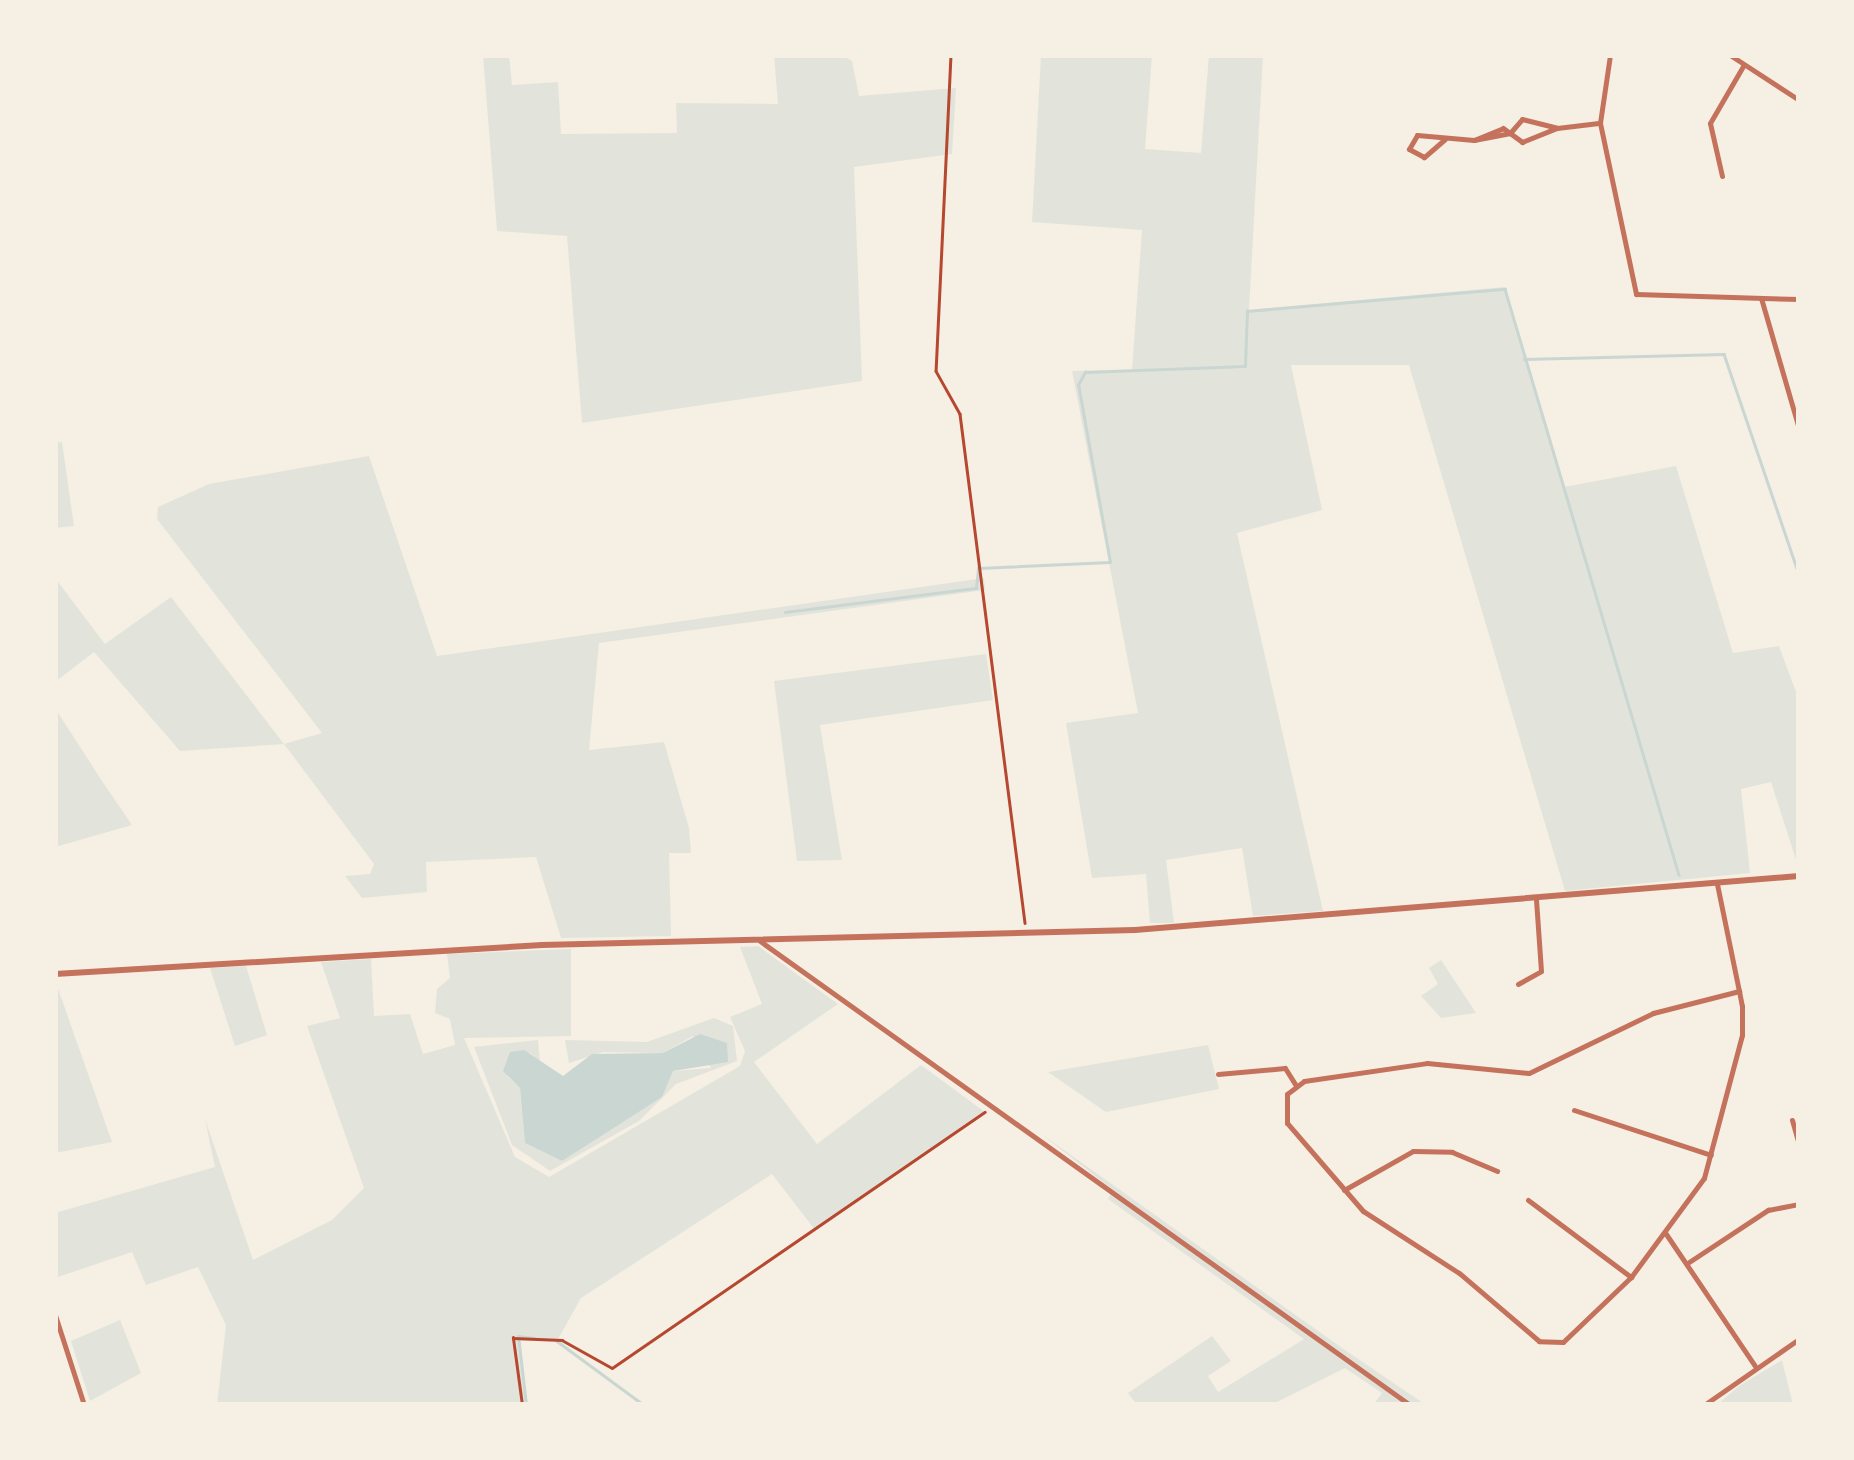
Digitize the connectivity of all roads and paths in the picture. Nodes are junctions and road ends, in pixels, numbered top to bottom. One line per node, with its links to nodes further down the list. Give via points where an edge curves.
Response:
1 (951, 55): 17 (path, via 936,371 960,414)
2 (1610, 55): 6 (street)
3 (1730, 55): 4 (street)
4 (1744, 66): 5 (street); 10 (street, via 1710,123)
5 (1799, 100)
6 (1600, 123): 7 (street); 11 (street, via 1636,294)
7 (1558, 128): 8 (street, via 1522,119); 8 (street, via 1522,142)
8 (1514, 131): 9 (street)
9 (1445, 140): 9 (street, via 1417,135 1409,148 1421,158)
10 (1722, 176)
11 (1760, 298): 12 (street); 13 (street)
12 (1799, 298)
13 (1799, 429)
14 (1799, 876): 15 (street)
15 (1718, 884): 16 (street); 21 (street)
16 (1536, 899): 17 (street); 20 (street, via 1541,971)
17 (1027, 935): 18 (street)
18 (760, 941): 19 (street); 24 (street)
19 (55, 974)
20 (1518, 984)
21 (1739, 991): 23 (street, via 1653,1012 1529,1074 1426,1062); 28 (street, via 1742,1036)
22 (1218, 1074): 23 (street, via 1285,1068)
23 (1294, 1084): 30 (street, via 1287,1123)
24 (990, 1108): 40 (path, via 612,1368 562,1340 513,1338); 41 (street)
25 (1574, 1110): 28 (street)
26 (1792, 1120): 27 (street)
27 (1799, 1145)
28 (1711, 1154): 33 (street)
29 (1496, 1172): 30 (street, via 1452,1152 1413,1151)
30 (1344, 1190): 35 (street, via 1539,1342 1569,1338)
31 (1528, 1200): 35 (street)
32 (1799, 1204): 34 (street, via 1768,1210)
33 (1666, 1234): 34 (street); 35 (street)
34 (1689, 1262): 38 (street)
35 (1631, 1278)
36 (55, 1315): 39 (street)
37 (1799, 1339): 38 (street)
38 (1755, 1366): 42 (street)
39 (84, 1405)
40 (522, 1405)
41 (1410, 1405)
42 (1704, 1405)

